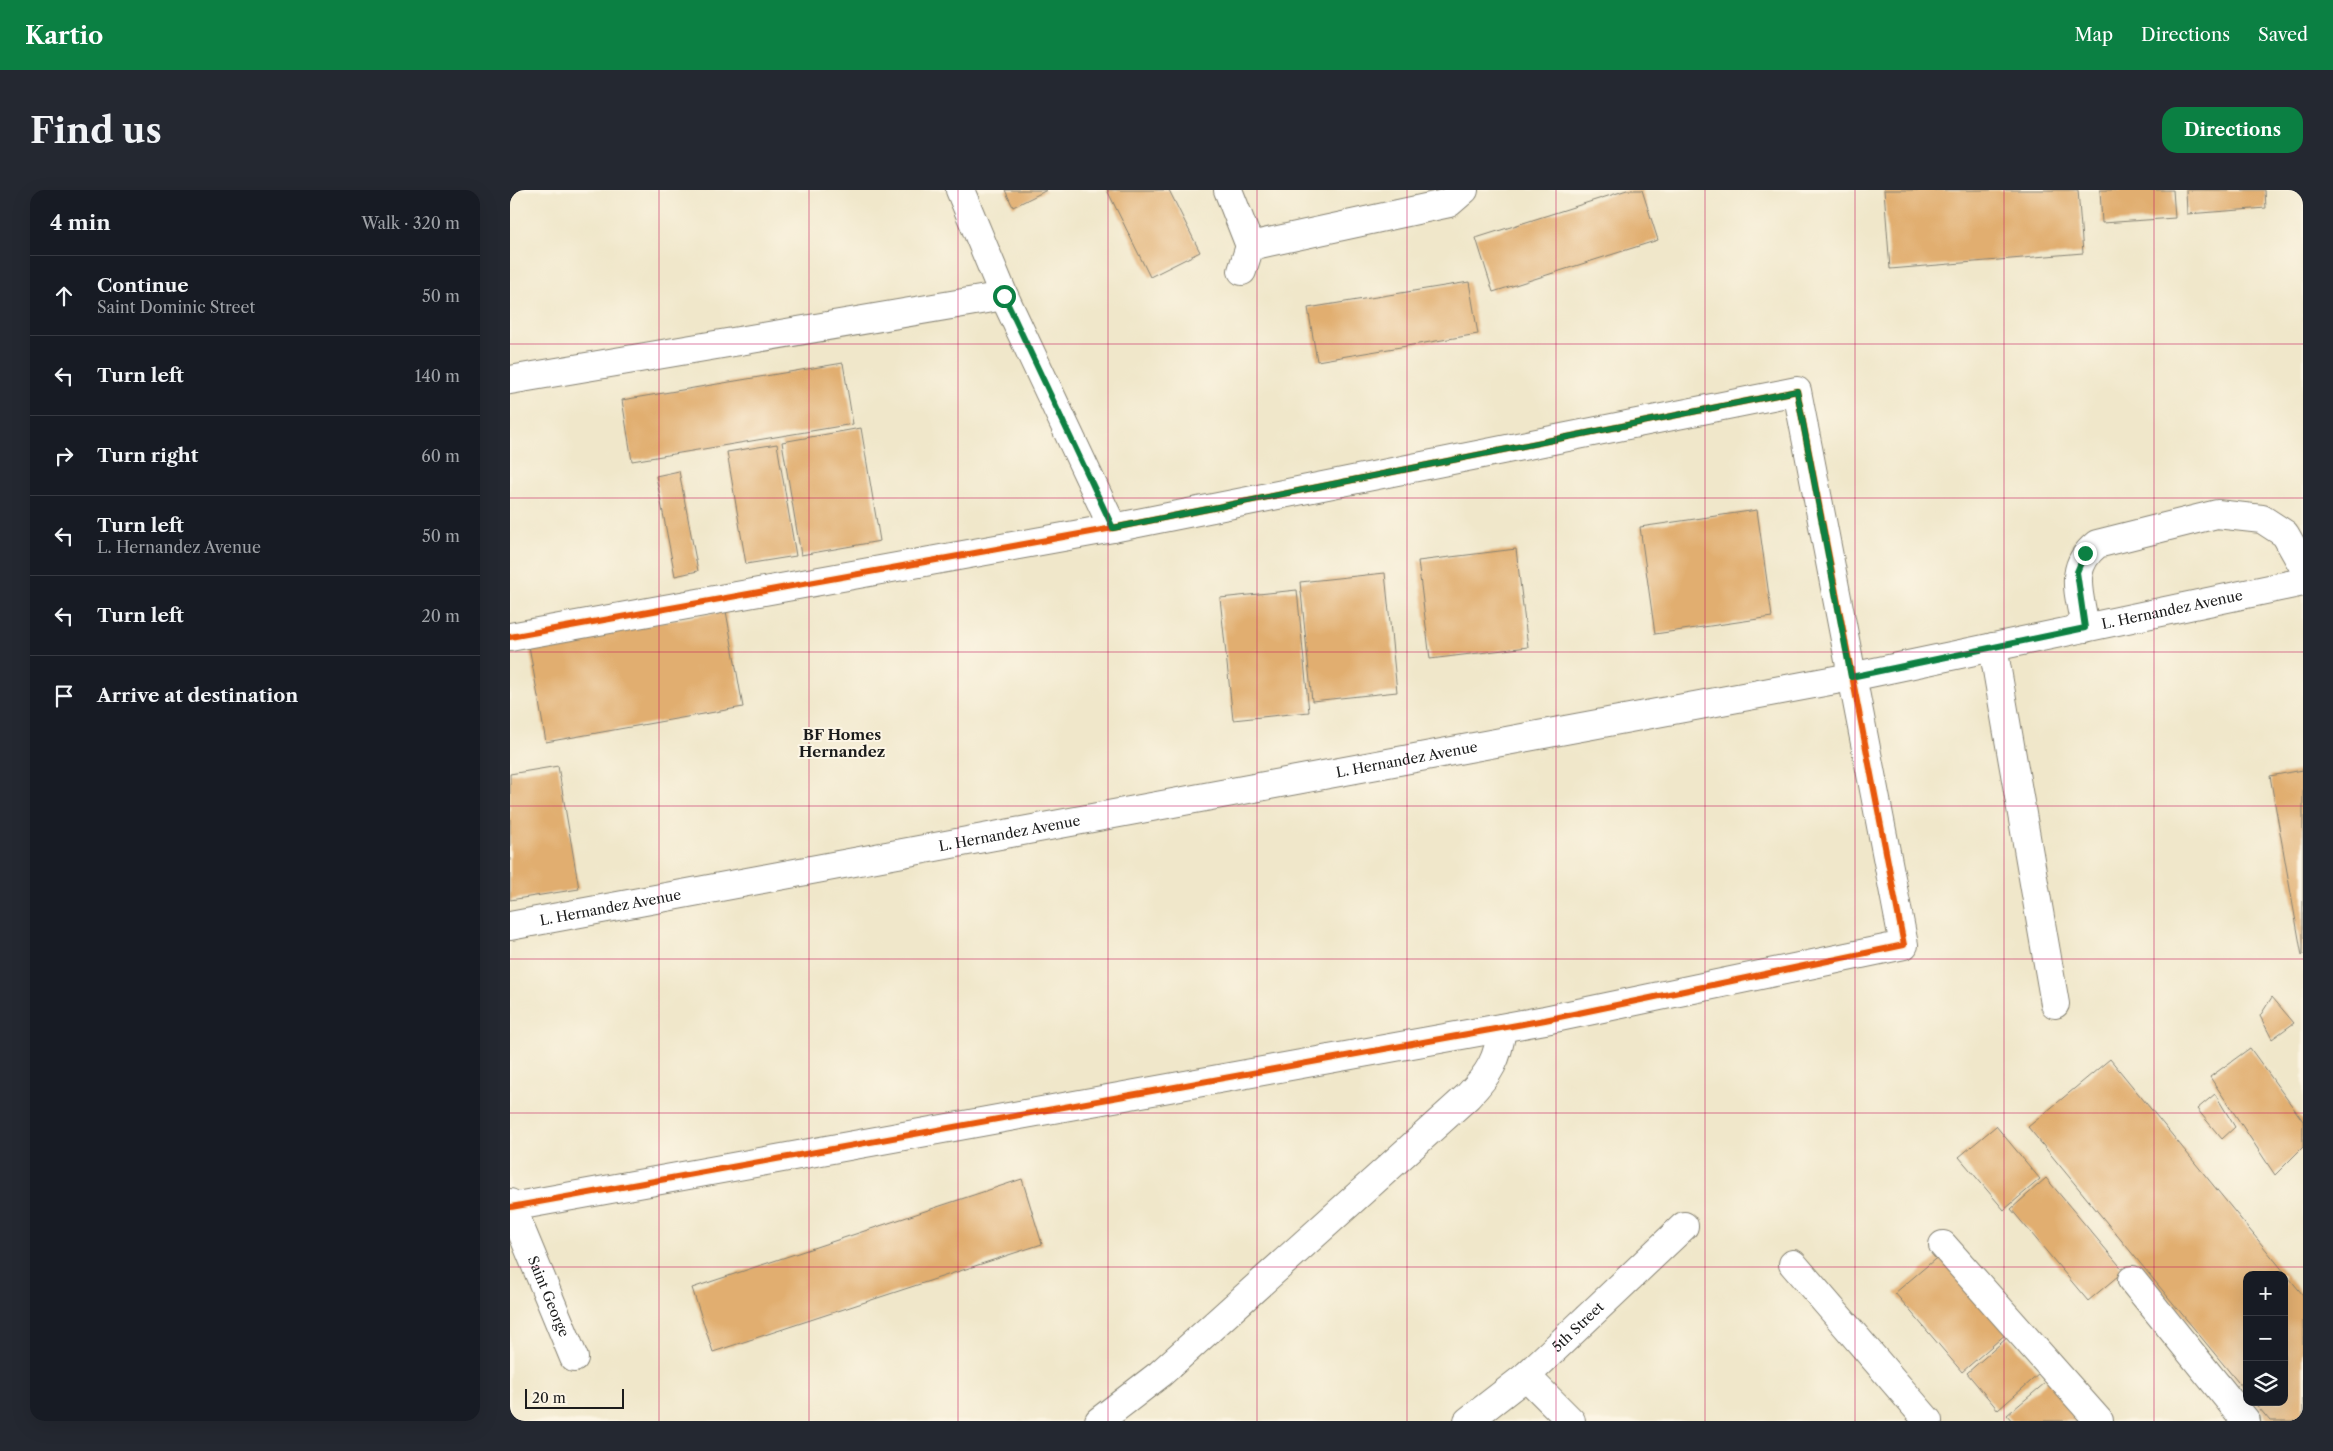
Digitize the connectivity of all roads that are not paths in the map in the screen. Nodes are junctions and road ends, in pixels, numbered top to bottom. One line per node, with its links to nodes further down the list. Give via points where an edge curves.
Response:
1 (960, 190): 4 (street)
2 (1228, 190): 3 (street, via 1246,258 1449,203)
3 (1464, 190)
4 (1004, 296): 5 (street); 6 (street)
5 (510, 380)
6 (1113, 528): 10 (street); 12 (street, via 1797,391)
7 (2303, 566): 9 (street, via 2285,534 2262,519 2217,514 2097,544 2085,553 2077,572)
8 (2303, 582): 9 (street, L. Hernandez Avenue)
9 (2085, 628): 11 (street, L. Hernandez Avenue)
10 (510, 636)
11 (1993, 647): 12 (street, L. Hernandez Avenue); 14 (street)
12 (1851, 677): 13 (street, L. Hernandez Avenue); 15 (street, via 1904,945)
13 (510, 926)
14 (2055, 1004)
15 (1502, 1028): 16 (street); 23 (street, via 1495,1061 1487,1076 1468,1096 1174,1362)
16 (511, 1205): 21 (street, Saint George)
17 (1684, 1226): 22 (street, 5th Street)
18 (1943, 1246): 27 (street)
19 (1793, 1264): 26 (street)
20 (2132, 1280): 28 (street)
21 (574, 1358)
22 (1526, 1376): 24 (street, 5th Street); 25 (street)
23 (1099, 1421)
24 (1468, 1421)
25 (1571, 1421)
26 (1928, 1421)
27 (2099, 1421)
28 (2246, 1421)

